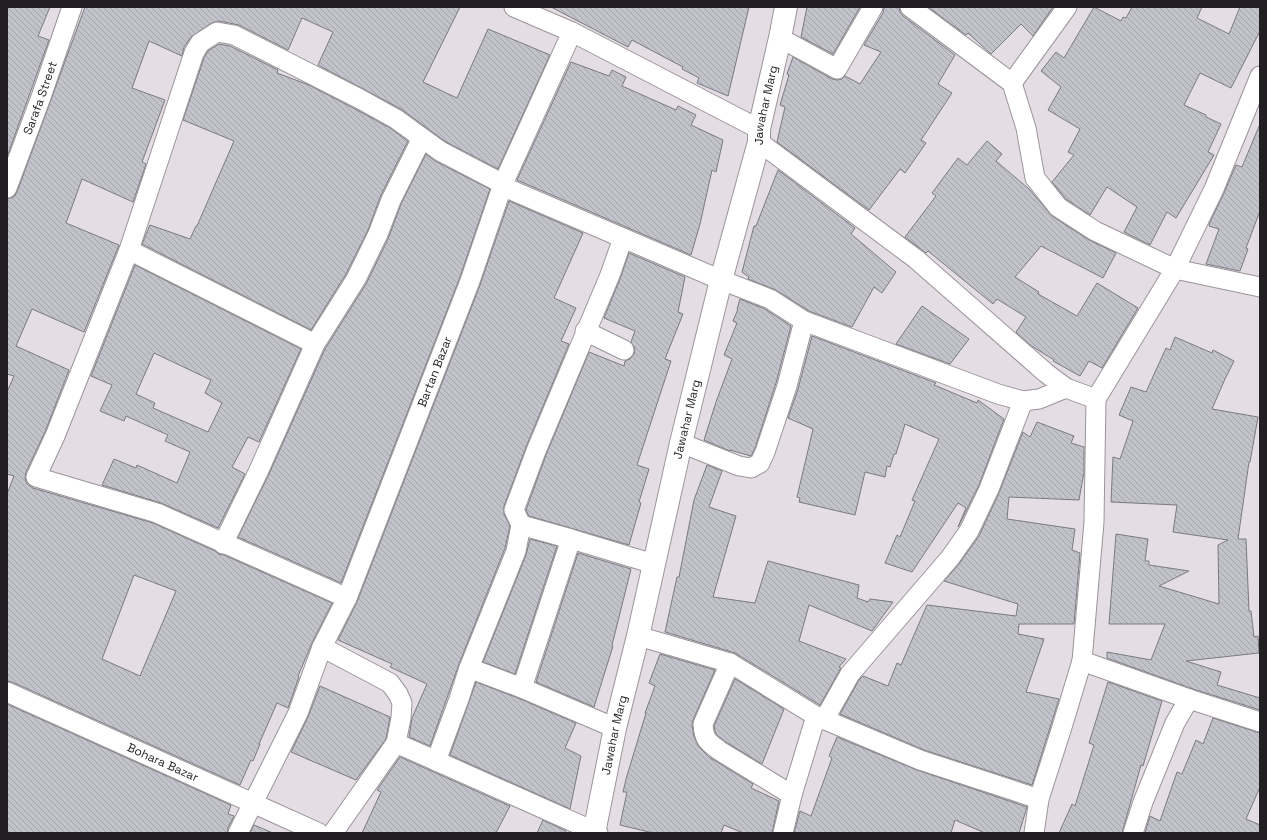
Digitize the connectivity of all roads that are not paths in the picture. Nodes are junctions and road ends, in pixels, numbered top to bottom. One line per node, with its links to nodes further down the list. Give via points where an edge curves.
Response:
1 (72, 7): 14 (street, Sarafa Street)
2 (514, 7): 7 (street)
3 (786, 7): 8 (main road, Jawahar Marg)
4 (873, 7): 8 (street, via 837,69)
5 (910, 7): 10 (street)
6 (1066, 7): 10 (street)
7 (572, 32): 11 (street); 13 (street, Bartan Bazar)
8 (780, 38): 11 (main road, Jawahar Marg)
9 (1260, 76): 17 (street, via 1214,190)
10 (1012, 83): 17 (street, via 1026,128 1035,178 1058,207 1094,231)
11 (759, 136): 18 (main road, Jawahar Marg); 24 (street, via 916,259)
12 (422, 138): 13 (street, via 440,151); 16 (street, via 396,119 360,99 234,35 217,32 200,43 194,54); 22 (street, via 356,279)
13 (503, 184): 15 (street); 32 (street, Bartan Bazar, via 470,280)
14 (7, 188)
15 (624, 238): 18 (street); 21 (street)
16 (129, 250): 22 (street); 30 (street, via 55,436 36,477 157,513)
17 (1175, 269): 19 (street); 25 (street)
18 (721, 280): 20 (street, via 770,299); 27 (main road, Jawahar Marg)
19 (1260, 287)
20 (804, 321): 26 (street, via 998,394); 27 (street, via 787,386 760,463 750,468 739,466)
21 (585, 331): 23 (street); 28 (street, via 514,510)
22 (315, 344): 30 (street)
23 (624, 350)
24 (1066, 388): 25 (street); 26 (street, via 1039,399)
25 (1096, 399): 35 (street, via 1094,522)
26 (1023, 401): 41 (street, via 989,489 969,531 950,558 850,674)
27 (681, 443): 31 (main road, Jawahar Marg)
28 (520, 525): 29 (street); 37 (street, via 516,550)
29 (571, 539): 31 (street); 38 (street)
30 (223, 544): 32 (street)
31 (654, 564): 33 (main road, Jawahar Marg)
32 (347, 598): 34 (street, Bartan Bazar)
33 (638, 636): 36 (street); 43 (main road, Jawahar Marg)
34 (322, 647): 44 (street, via 390,683 402,703); 48 (street, Bartan Bazar, via 298,713)
35 (1082, 661): 40 (street); 47 (street)
36 (730, 663): 41 (street); 46 (street, via 703,724 704,735 720,751)
37 (469, 668): 38 (street); 45 (street)
38 (522, 688): 43 (street)
39 (7, 692): 48 (street, Bohara Bazar)
40 (1189, 699): 42 (street); 55 (street, via 1175,723)
41 (820, 718): 46 (street); 47 (street, via 920,760)
42 (1260, 722)
43 (615, 728): 52 (main road, Jawahar Marg)
44 (396, 743): 45 (street); 51 (street)
45 (436, 761): 52 (street)
46 (792, 795): 53 (street)
47 (1039, 799): 54 (street)
48 (253, 804): 49 (street, Bartan Bazar); 50 (street, Bohara Bazar)
49 (238, 833)
50 (319, 833)
51 (333, 833)
52 (595, 833)
53 (783, 833)
54 (1034, 833)
55 (1133, 833)

